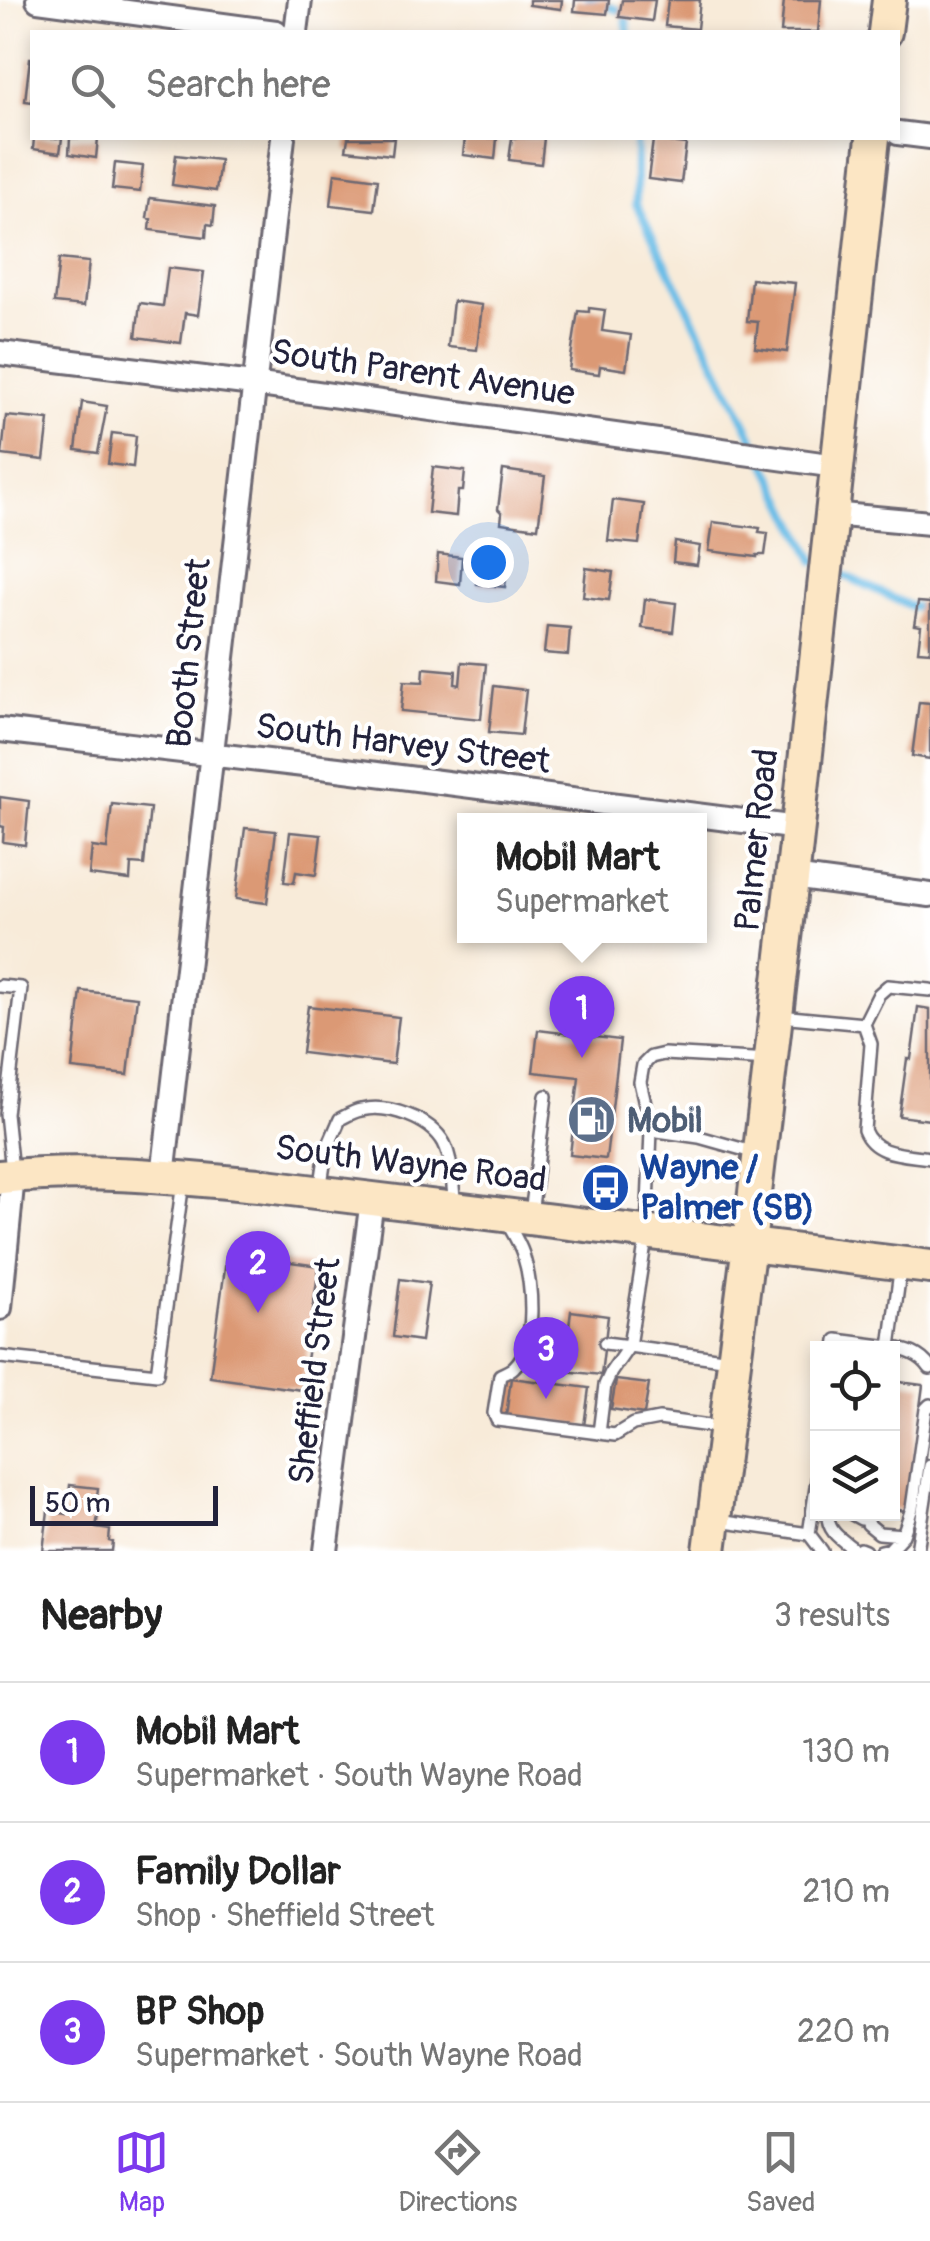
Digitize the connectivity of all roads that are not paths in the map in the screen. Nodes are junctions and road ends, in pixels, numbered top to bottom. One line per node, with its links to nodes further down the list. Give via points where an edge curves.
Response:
1 (38, 0): 4 (street)
2 (300, 0): 5 (street)
3 (889, 0): 6 (street)
4 (261, 30)
5 (296, 30)
6 (885, 30)
7 (900, 132): 8 (street)
8 (930, 137)
9 (283, 140): 12 (street, Booth Street)
10 (873, 140): 13 (street, Palmer Road)
11 (0, 353): 12 (street, South Parent Avenue)
12 (253, 384): 13 (street, South Parent Avenue); 17 (street, Booth Street)
13 (836, 466): 14 (street, Palmer Road)
14 (831, 514): 15 (street); 20 (street, Palmer Road)
15 (930, 523)
16 (0, 730): 17 (street, South Harvey Street)
17 (212, 756): 18 (street, South Harvey Street); 33 (street, Booth Street)
18 (686, 813)
19 (707, 816): 20 (street, South Harvey Street)
20 (798, 828): 21 (street, Palmer Road)
21 (792, 877): 22 (street); 25 (street, Palmer Road)
22 (930, 896)
23 (0, 986): 32 (lane, via 20,988)
24 (930, 990): 26 (lane, via 888,986)
25 (776, 1016): 26 (lane); 27 (street, Palmer Road)
26 (864, 1024): 31 (lane, via 871,1044 868,1141 880,1150)
27 (771, 1060): 29 (lane, via 651,1056 640,1082); 30 (street, Palmer Road)
28 (546, 1096): 37 (lane)
29 (650, 1130): 30 (lane); 38 (lane)
30 (760, 1154): 39 (street, Palmer Road)
31 (930, 1158)
32 (6, 1176): 33 (street, South Wayne Road); 41 (street)
33 (173, 1177): 34 (street, South Wayne Road); 48 (lane, via 157,1374)
34 (320, 1193): 35 (street, South Wayne Road); 36 (lane, via 326,1151 340,1119 363,1109 399,1111 424,1122 443,1142)
35 (372, 1200): 36 (street, South Wayne Road); 62 (street, Sheffield Street)
36 (455, 1210): 37 (street, South Wayne Road)
37 (517, 1217): 38 (street, South Wayne Road); 42 (lane, via 532,1294)
38 (647, 1232): 39 (street, South Wayne Road); 46 (lane)
39 (749, 1244): 40 (street, South Wayne Road); 49 (street, Palmer Road)
40 (916, 1265): 44 (lane)
41 (0, 1308)
42 (528, 1335): 43 (lane); 53 (lane, via 515,1367 500,1375 496,1420)
43 (568, 1338)
44 (892, 1341)
45 (605, 1343): 46 (lane)
46 (629, 1346): 49 (lane); 53 (lane, via 605,1385)
47 (900, 1349): 50 (lane)
48 (0, 1357)
49 (734, 1361): 52 (street, Palmer Road)
50 (930, 1368)
51 (930, 1406): 59 (lane)
52 (726, 1428): 53 (lane, via 659,1419 615,1435); 60 (street, Palmer Road)
53 (599, 1433)
54 (930, 1466): 65 (lane)
55 (811, 1521): 58 (lane)
56 (828, 1521): 61 (lane, via 836,1536)
57 (863, 1521): 59 (lane, via 879,1533)
58 (809, 1534): 60 (lane); 63 (lane)
59 (903, 1534): 64 (lane)
60 (712, 1536)
61 (859, 1549)
62 (326, 1551)
63 (822, 1551)
64 (881, 1551)
65 (917, 1551)

